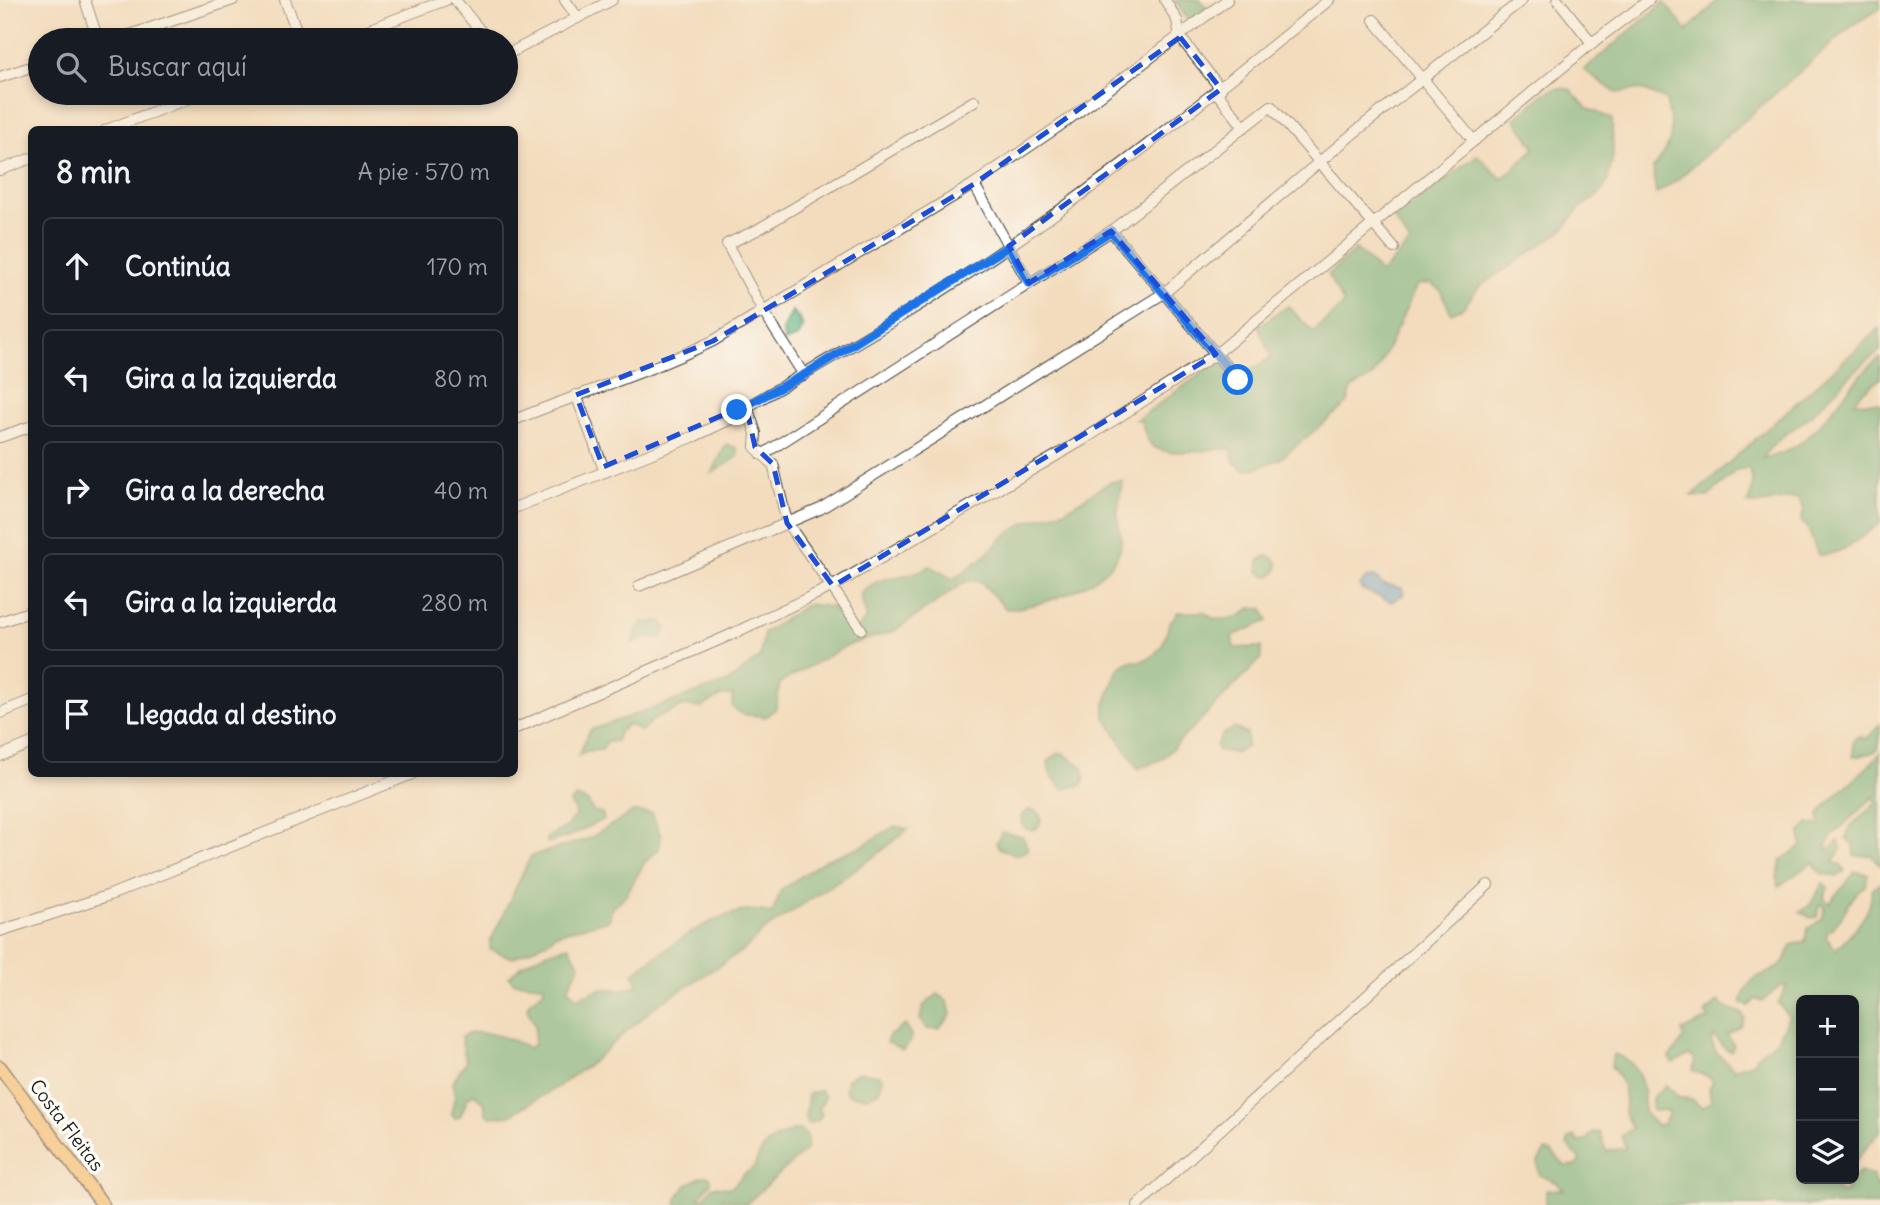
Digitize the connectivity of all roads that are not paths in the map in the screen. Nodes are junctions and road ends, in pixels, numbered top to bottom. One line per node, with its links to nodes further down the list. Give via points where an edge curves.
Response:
1 (85, 0): 16 (street)
2 (233, 0): 17 (street)
3 (285, 0): 18 (street)
4 (446, 0): 19 (street)
5 (455, 0): 20 (street)
6 (565, 0): 14 (street)
7 (612, 0): 14 (street)
8 (1165, 0): 21 (street, via 1177,20)
9 (1227, 0): 21 (street)
10 (1329, 0): 27 (street)
11 (1522, 0): 26 (street)
12 (1558, 0): 22 (street)
13 (1649, 0): 22 (street)
14 (578, 18): 23 (street)
15 (1374, 20): 26 (street)
16 (94, 28)
17 (151, 28)
18 (296, 28)
19 (372, 28)
20 (478, 28)
21 (1180, 37): 27 (street); 36 (street)
22 (1591, 43): 32 (street)
23 (518, 49)
24 (28, 68): 25 (street)
25 (0, 77)
26 (1422, 78): 32 (street); 34 (street)
27 (1219, 91): 31 (street); 39 (street)
28 (974, 101): 43 (street, via 727,244)
29 (171, 105): 30 (street)
30 (116, 126)
31 (1244, 127): 34 (street, via 1271,106); 38 (street)
32 (1474, 141): 37 (street)
33 (28, 160): 35 (street)
34 (1320, 162): 37 (street); 42 (street)
35 (0, 170)
36 (974, 184): 39 (street); 43 (street)
37 (1373, 223): 40 (street); 44 (street)
38 (1111, 231): 41 (street); 42 (street)
39 (1009, 246): 41 (street); 45 (street)
40 (1394, 248)
41 (1029, 283): 52 (street)
42 (1164, 293): 44 (street); 56 (street, via 820,509)
43 (763, 311): 45 (street); 47 (street, via 669,363)
44 (1216, 354): 46 (street); 58 (street, via 1083,440)
45 (804, 375): 48 (street)
46 (1238, 380)
47 (576, 395): 49 (street); 53 (street)
48 (744, 408): 52 (street, via 756,433 755,447); 53 (street, via 739,415 695,436)
49 (518, 418)
50 (28, 427): 51 (street)
51 (0, 437)
52 (762, 455): 56 (street, via 773,464)
53 (604, 469): 54 (street); 55 (street)
54 (518, 501)
55 (518, 506)
56 (787, 523): 57 (street); 58 (street)
57 (639, 586)
58 (833, 586): 61 (street); 66 (street)
59 (28, 612): 60 (street)
60 (0, 622)
61 (861, 629)
62 (28, 696): 64 (street)
63 (28, 702): 65 (street)
64 (0, 707)
65 (0, 713)
66 (518, 727)
67 (28, 745): 68 (street)
68 (0, 756)
69 (404, 777): 71 (street, via 122,890)
70 (1488, 885): 74 (street)
71 (0, 931)
72 (0, 1068): 73 (main road, Costa Fleitas)
73 (103, 1205)
74 (1138, 1205)

